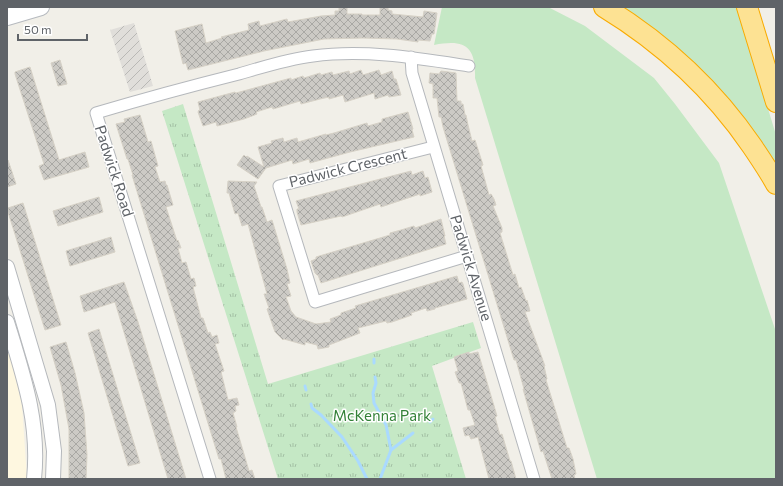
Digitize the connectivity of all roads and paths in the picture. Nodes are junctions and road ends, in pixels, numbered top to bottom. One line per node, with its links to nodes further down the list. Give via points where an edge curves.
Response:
1 (40, 7): 4 (main road)
2 (604, 7): 9 (highway, via 668,52 702,85 735,122)
3 (747, 7): 7 (highway)
4 (7, 17)
5 (411, 57): 6 (street, Padwick Road); 8 (street, Padwick Avenue, via 412,73); 15 (street, Padwick Road, via 368,53 312,56 96,113)
6 (470, 66)
7 (776, 102)
8 (434, 147): 10 (street, Padwick Avenue); 10 (street, Padwick Crescent, via 279,186 315,302)
9 (776, 184)
10 (467, 256): 16 (street, Padwick Avenue)
11 (7, 267): 14 (street, via 48,406 54,451)
12 (7, 322): 13 (street, via 29,397 35,440)
13 (34, 479)
14 (54, 479)
15 (210, 479)
16 (534, 479)

